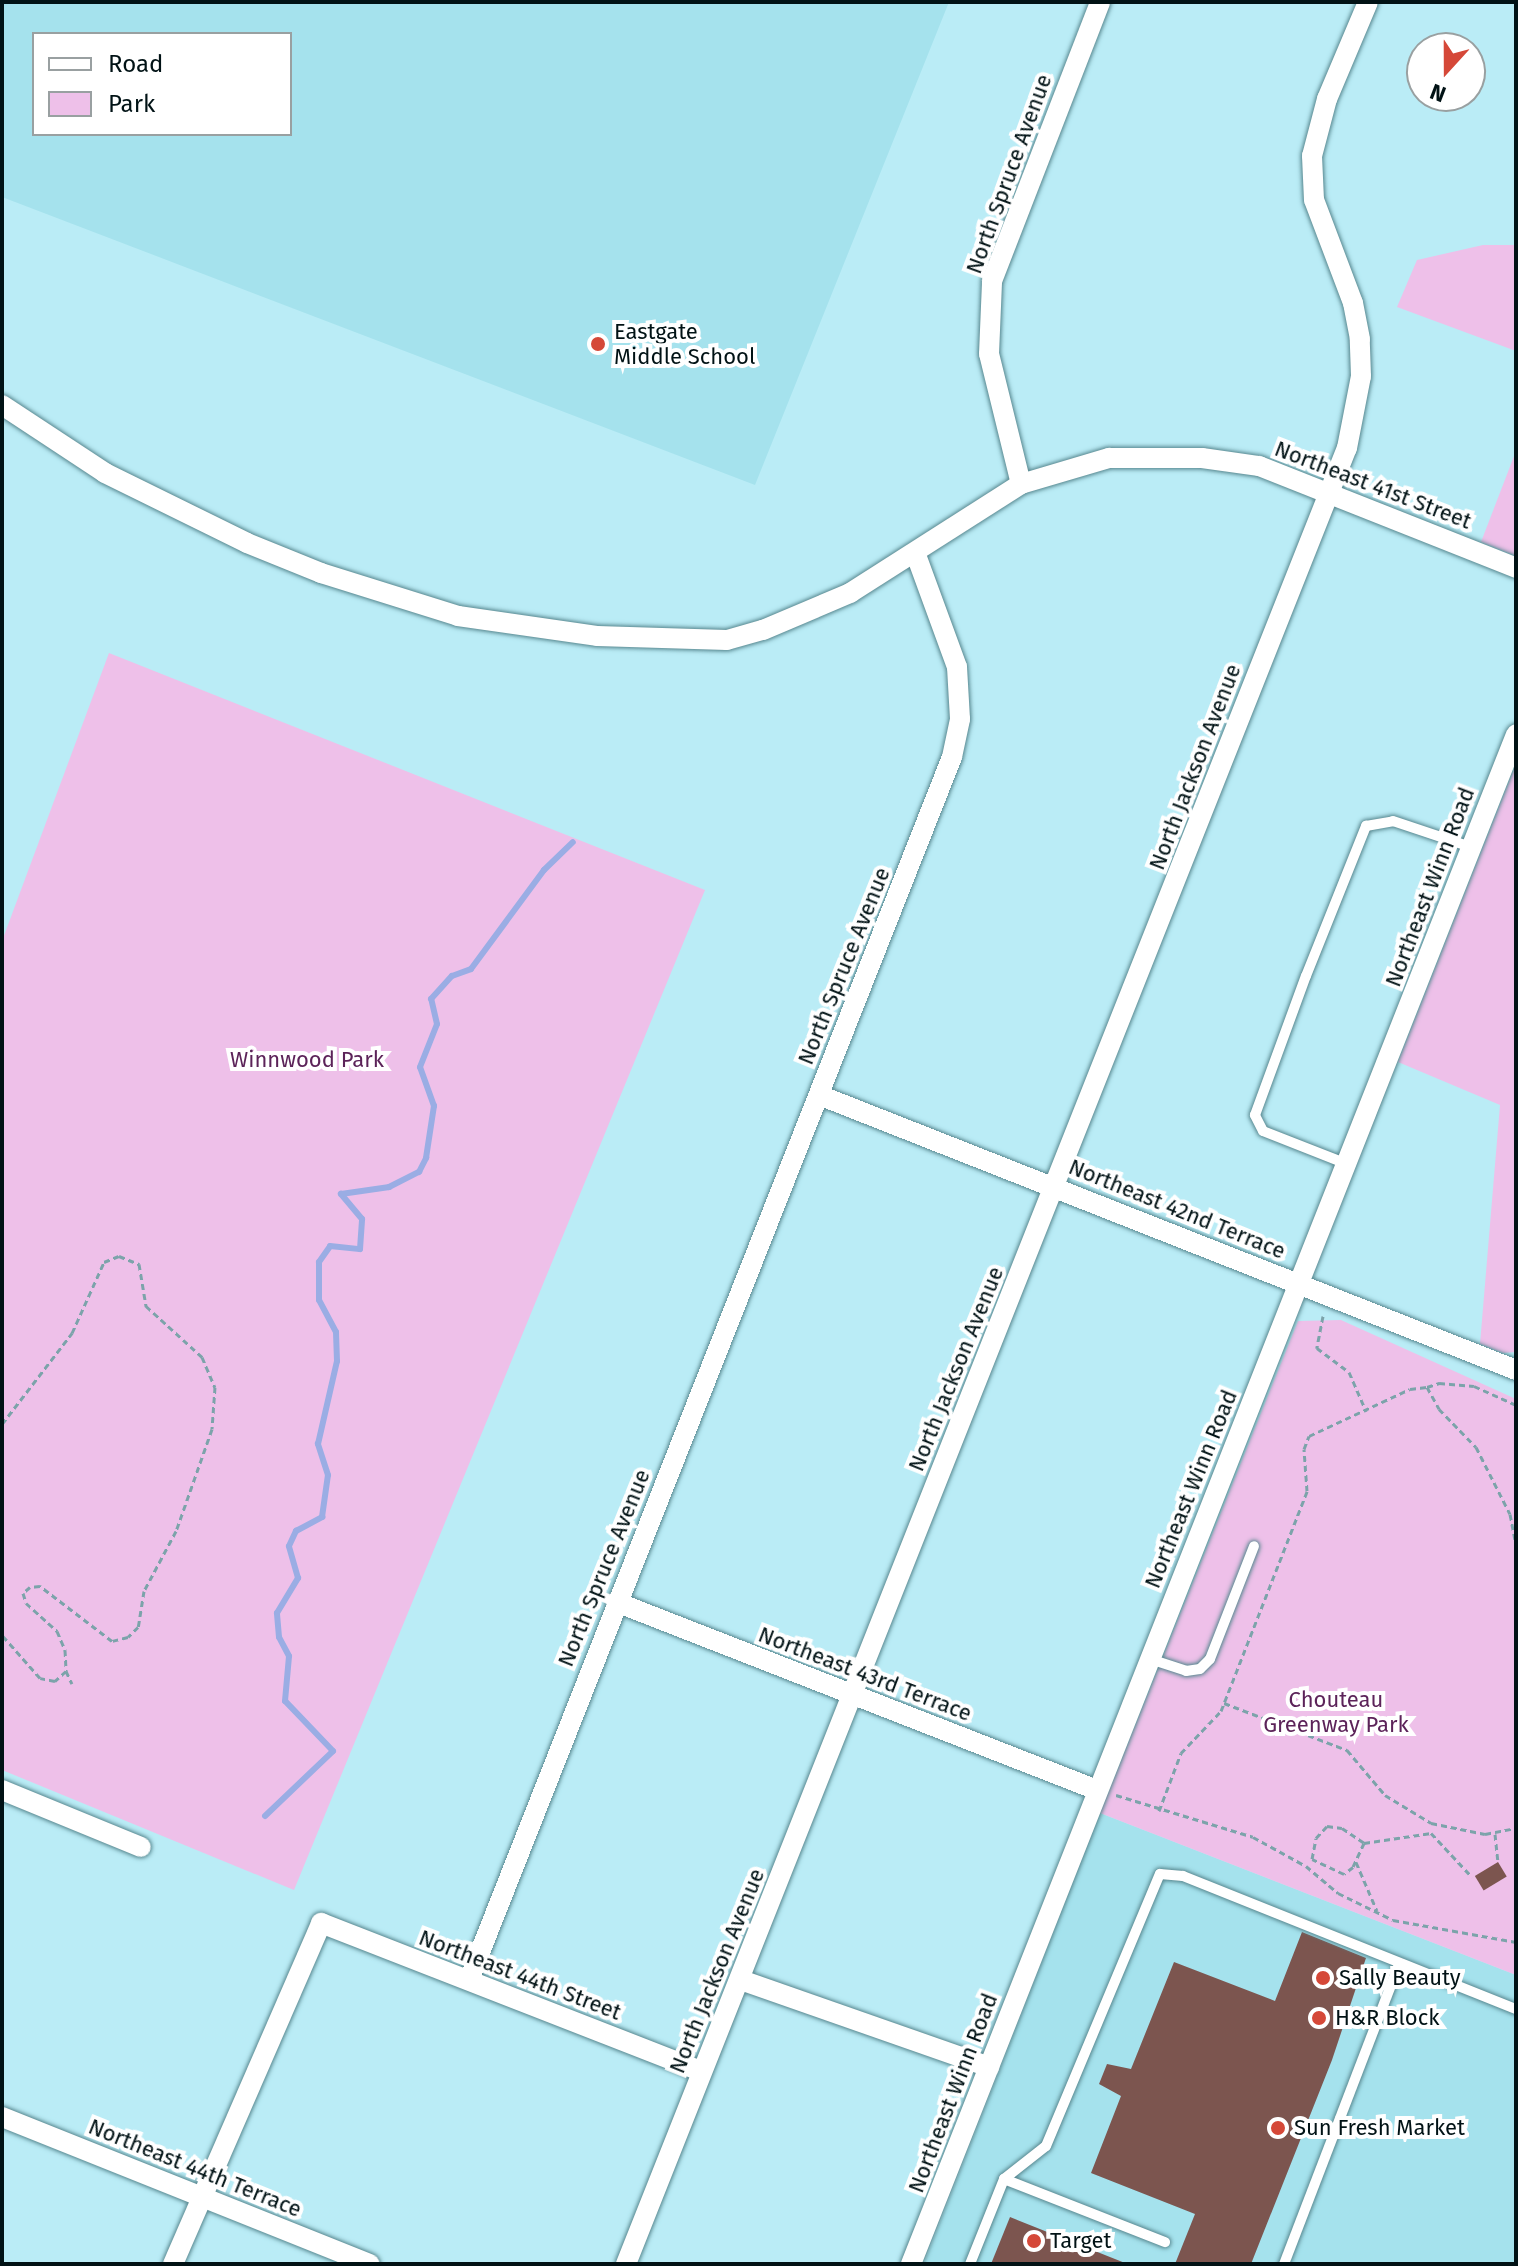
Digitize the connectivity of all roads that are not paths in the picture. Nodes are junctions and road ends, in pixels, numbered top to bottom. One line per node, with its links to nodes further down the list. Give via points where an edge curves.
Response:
1 (1100, 2): 4 (street, North Spruce Avenue, via 992,281 989,354)
2 (1368, 2): 5 (street, North Jackson Avenue, via 1327,99 1312,156 1314,200 1353,303 1360,339 1357,413)
3 (2, 405): 6 (street, via 105,473 247,543 396,598 517,627 597,636 727,640 816,610)
4 (1021, 484): 5 (street, Northeast 41st Street, via 1084,464 1145,456 1259,466); 6 (street, via 952,523)
5 (1328, 491): 7 (street, Northeast 41st Street); 12 (street, North Jackson Avenue)
6 (915, 552): 10 (street, North Spruce Avenue, via 957,667 955,744)
7 (1516, 568)
8 (1516, 734): 9 (street, Northeast Winn Road)
9 (1471, 847): 11 (street, Northeast Winn Road); 11 (lane, via 1393,821 1366,826 1306,976 1255,1115 1263,1131)
10 (819, 1095): 12 (street, Northeast 42nd Terrace); 16 (street, North Spruce Avenue)
11 (1347, 1164): 13 (street, Northeast Winn Road)
12 (1055, 1186): 13 (street, Northeast 42nd Terrace); 18 (street, North Jackson Avenue)
13 (1300, 1284): 14 (street, Northeast 42nd Terrace); 17 (street, Northeast Winn Road)
14 (1516, 1370)
15 (1254, 1546): 17 (lane, via 1210,1659 1200,1669 1186,1671)
16 (616, 1602): 18 (street, Northeast 43rd Terrace); 23 (street, North Spruce Avenue)
17 (1148, 1658): 20 (street, Northeast Winn Road)
18 (851, 1695): 20 (street, Northeast 43rd Terrace); 24 (street, North Jackson Avenue)
19 (2, 1790): 21 (street)
20 (1097, 1790): 26 (street, Northeast Winn Road)
21 (141, 1847)
22 (1399, 1964): 25 (lane); 29 (lane, via 1183,1876 1160,1874 1046,2146); 37 (lane)
23 (469, 1980): 27 (street, Northeast 44th Street); 30 (street, Northeast 44th Street, via 321,1923)
24 (741, 1980): 26 (street); 27 (street, North Jackson Avenue)
25 (1516, 2009)
26 (989, 2067): 35 (street, Northeast Winn Road)
27 (701, 2071): 34 (street, North Jackson Avenue)
28 (2, 2117): 30 (street, Northeast 44th Terrace)
29 (1004, 2179): 31 (lane); 36 (lane)
30 (200, 2195): 32 (street); 33 (street, Northeast 44th Terrace)
31 (1165, 2242)
32 (173, 2264)
33 (370, 2264)
34 (626, 2264)
35 (911, 2264)
36 (970, 2264)
37 (1284, 2264)

